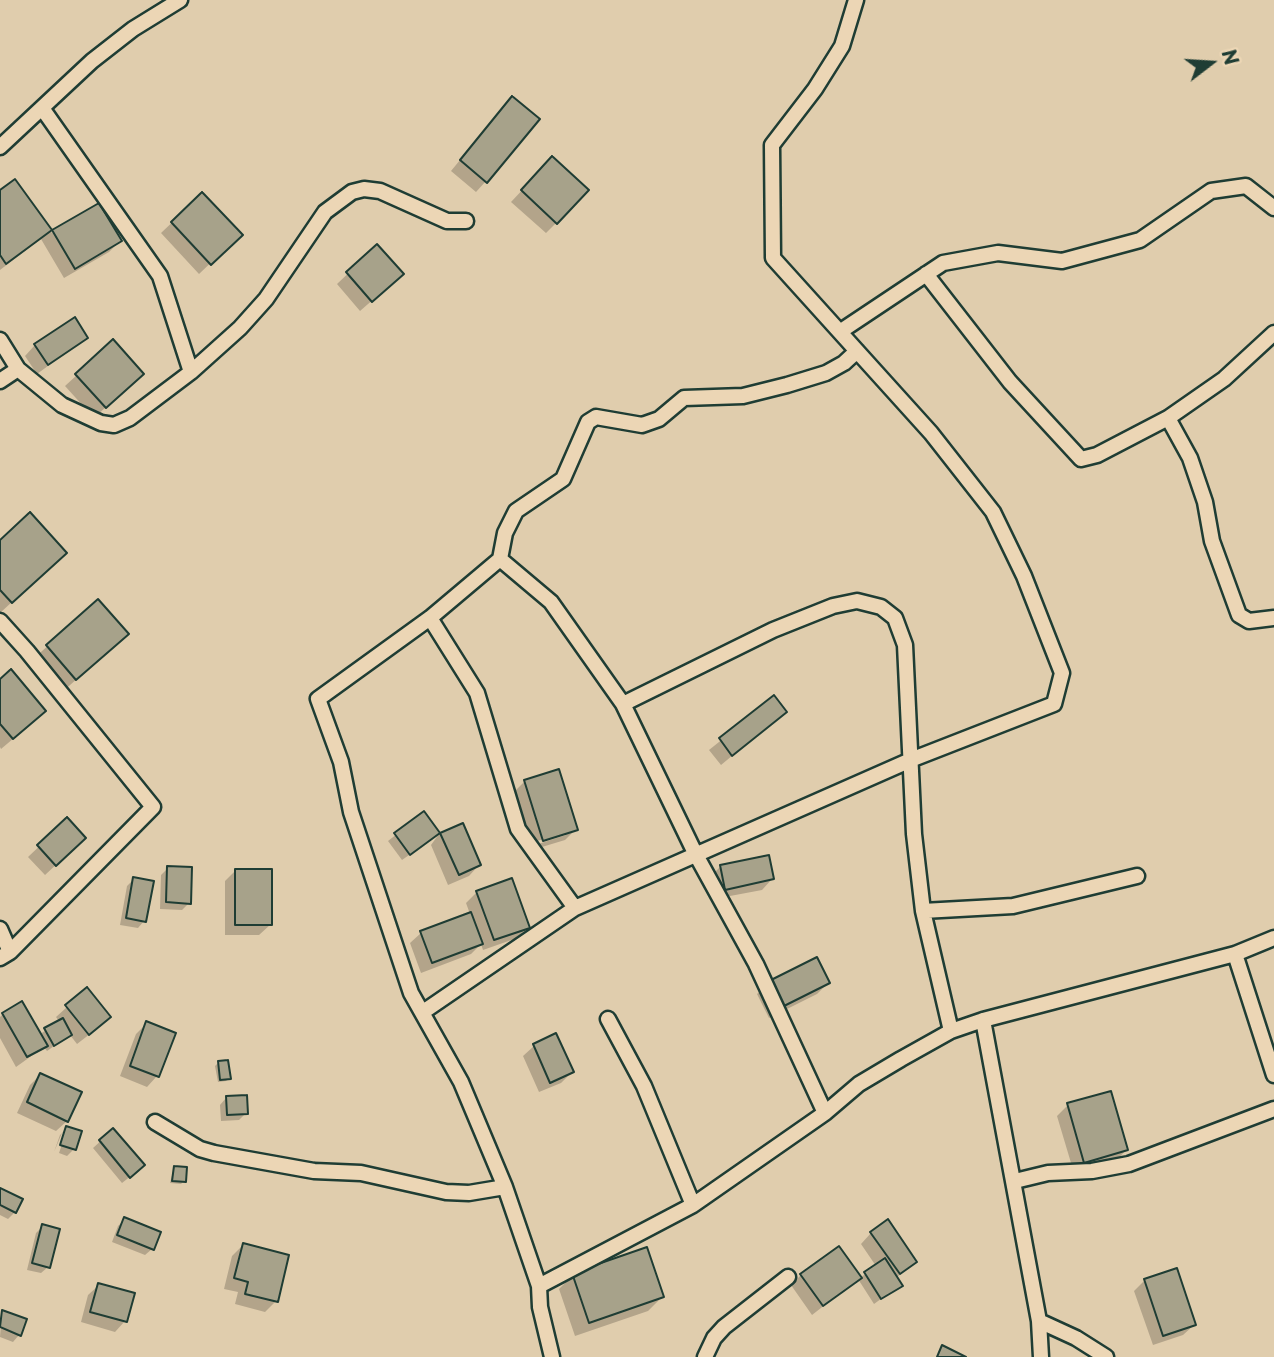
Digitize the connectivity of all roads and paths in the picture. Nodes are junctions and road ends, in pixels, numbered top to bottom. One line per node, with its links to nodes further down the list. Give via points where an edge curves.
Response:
1 (180, 0): 3 (street, via 92,61)
2 (856, 0): 8 (street, via 842,46 772,145 770,157 773,258)
3 (42, 108): 4 (street); 13 (street, via 160,276)
4 (0, 147)
5 (1274, 208): 7 (street, via 1246,186 1211,191 1139,240 1062,261 998,253 943,263)
6 (466, 221): 13 (street, via 447,221 380,191 352,192 325,212 257,309)
7 (926, 274): 8 (street); 15 (street, via 1010,382 1081,459)
8 (841, 331): 11 (street)
9 (1274, 333): 15 (street, via 1224,379)
10 (0, 340): 12 (street)
11 (857, 351): 16 (street, via 826,373 787,385 743,396 684,398 659,419 642,425 596,417 587,422 563,479 516,511); 21 (street, via 931,433 993,512 1062,673 1054,704)
12 (18, 369): 13 (street, via 62,405 114,425); 14 (street)
13 (191, 372)
14 (0, 381)
15 (1168, 418): 18 (street, via 1190,458 1212,541 1239,615 1249,621)
16 (500, 559): 17 (street); 20 (street, via 551,602)
17 (430, 618): 24 (street, via 477,693 518,829); 30 (street, via 318,699 391,936 411,993)
18 (1274, 618)
19 (0, 621): 29 (street, via 153,807)
20 (623, 705): 21 (street, via 773,630 858,601 881,607 895,618 901,632); 22 (street)
21 (913, 759): 22 (street); 25 (street, via 914,834)
22 (695, 853): 24 (street); 36 (street, via 756,964)
23 (1136, 876): 25 (street, via 1013,906)
24 (575, 908): 30 (street)
25 (923, 911): 33 (street)
26 (0, 929): 29 (street)
27 (1274, 938): 28 (street)
28 (1235, 954): 32 (street); 34 (street)
29 (5, 955)
30 (423, 1012): 39 (street, via 461,1082)
31 (608, 1019): 40 (street, via 644,1086)
32 (983, 1020): 33 (street); 38 (street)
33 (951, 1031): 36 (street, via 859,1084)
34 (1274, 1074)
35 (1274, 1109): 38 (street, via 1129,1164)
36 (825, 1113): 40 (street)
37 (155, 1122): 39 (street, via 214,1153 314,1171 361,1173 446,1192)
38 (1015, 1181): 43 (street)
39 (505, 1187): 42 (street)
40 (693, 1205): 42 (street)
41 (788, 1277): 45 (street, via 724,1327)
42 (539, 1286): 44 (street)
43 (1039, 1321): 46 (street); 47 (street)
44 (552, 1357)
45 (705, 1357)
46 (1041, 1357)
47 (1106, 1357)

